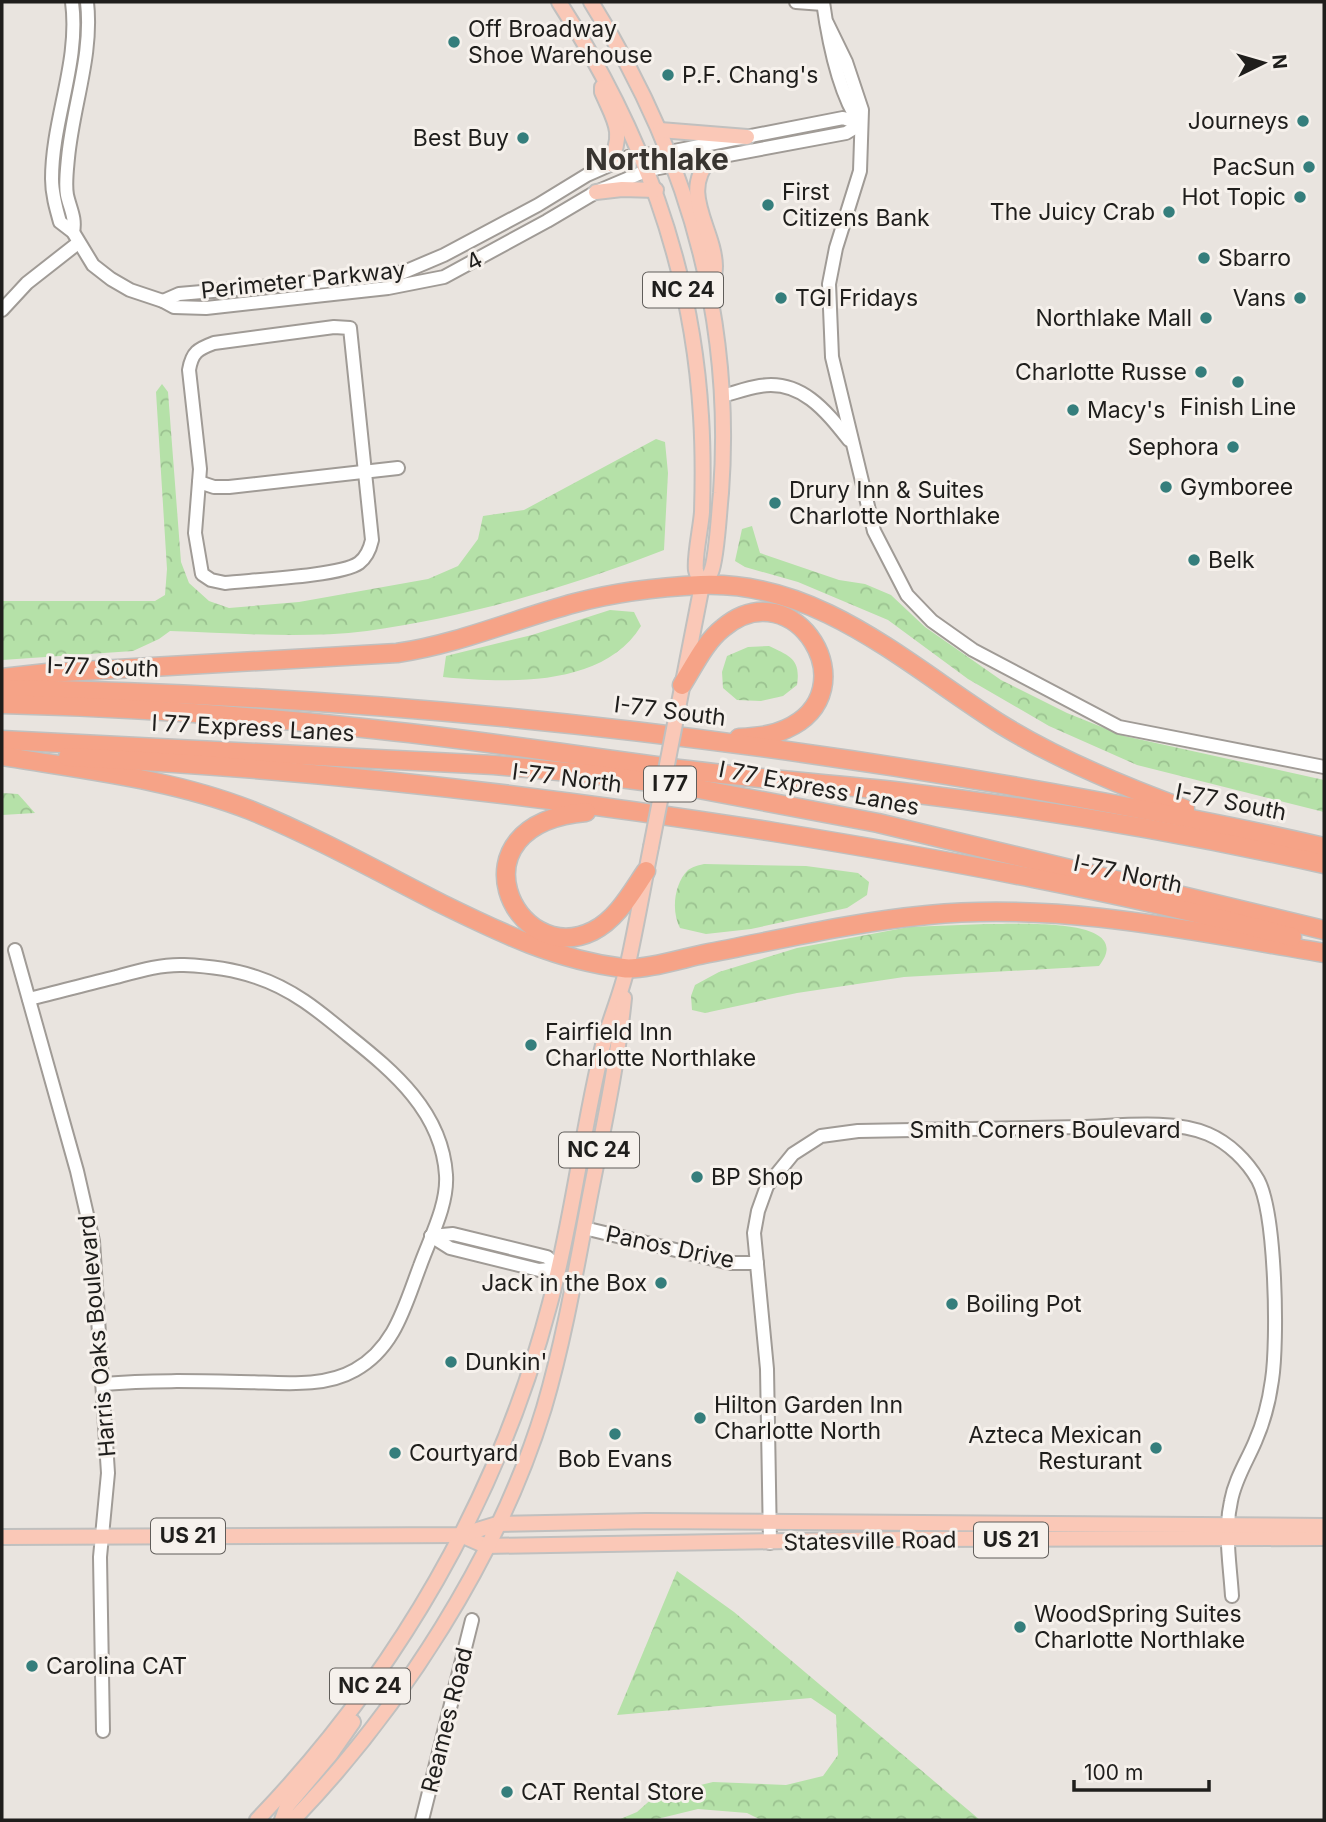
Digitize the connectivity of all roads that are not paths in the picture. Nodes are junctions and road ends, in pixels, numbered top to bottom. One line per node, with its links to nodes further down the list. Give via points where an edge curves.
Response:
1 (72, 2): 20 (street, Perimeter Parkway, via 75,26 52,179 60,222)
2 (88, 2): 20 (street, via 85,59 68,156 67,194)
3 (559, 2): 7 (main road, NC 24)
4 (591, 2): 9 (main road, NC 24)
5 (796, 2): 6 (street)
6 (823, 3): 8 (street, via 829,43 852,112)
7 (604, 75): 12 (main road, NC 24); 15 (main road, via 601,92 619,129)
8 (861, 124): 10 (street, Perimeter Parkway); 11 (street, Perimeter Parkway, via 843,118); 17 (street)
9 (660, 130): 11 (main road); 13 (main road, NC 24)
10 (829, 136): 14 (street, Perimeter Parkway); 17 (street, via 845,137 853,145)
11 (747, 137): 13 (street, Perimeter Parkway)
12 (642, 155): 13 (street, Perimeter Parkway); 15 (street, Perimeter Parkway); 16 (main road, NC 24)
13 (672, 159): 14 (street, Perimeter Parkway); 16 (street, Perimeter Parkway); 23 (main road, NC 24)
14 (710, 159): 23 (main road, via 695,187 715,265)
15 (609, 164): 24 (street, Perimeter Parkway, via 444,255 404,272 179,294)
16 (648, 170): 18 (main road, NC 24); 19 (street, Perimeter Parkway)
17 (858, 177): 27 (street, via 829,284 832,357)
18 (656, 190): 19 (main road); 31 (main road, NC 24, via 682,284 698,382 703,481 695,569)
19 (596, 192): 21 (street, Perimeter Parkway)
20 (76, 238): 24 (street, Perimeter Parkway, via 93,265 111,279); 25 (street)
21 (495, 250): 22 (street, 4)
22 (453, 272): 24 (street, Perimeter Parkway, via 409,285 206,307 174,307)
23 (711, 297): 26 (main road, NC 24)
24 (163, 301)
25 (2, 310)
26 (722, 396): 27 (street, via 768,385 796,390 823,408); 31 (main road, NC 24, via 719,514 712,571)
27 (853, 446): 39 (street, via 874,531 902,586 932,621 959,640 1119,727)
28 (398, 468): 29 (street)
29 (365, 472): 30 (street, via 229,487); 30 (street, via 372,540 362,562 337,571 225,583 202,574 195,533); 30 (street, via 350,328 334,327 214,343 191,357 188,370)
30 (199, 482)
31 (702, 585): 32 (highway, via 594,598 452,642 397,653); 34 (main road, NC 24); 41 (highway, via 769,593 832,615 1037,744 1119,784)
32 (2, 678)
33 (2, 689): 37 (highway, I-77 South / I 77, via 366,706)
34 (680, 694): 37 (highway, via 715,636 746,615 774,614 792,620 819,651 823,682 814,707 802,719 768,735); 44 (main road, NC 24, bridge)
35 (2, 704): 43 (highway, I 77 Express Lanes / I 77, via 232,716 429,735 1032,810)
36 (2, 740): 45 (highway, I 77 Express Lanes / I 77, via 459,762 652,781 867,820)
37 (710, 741): 41 (highway, I-77 South / I 77, via 918,771)
38 (2, 755): 40 (highway, I-77 North / I 77, via 303,774); 49 (highway, via 133,778 229,802 518,941)
39 (1324, 767)
40 (617, 809): 44 (highway, via 554,816 523,834 507,867 513,904 541,932 566,937 585,934 614,915); 46 (highway, I-77 North / I 77, via 976,867 1217,918)
41 (1231, 826): 42 (highway, I-77 South / I 77)
42 (1324, 846)
43 (1324, 864)
44 (646, 871): 49 (main road, NC 24)
45 (1324, 930)
46 (1324, 946)
47 (15, 950): 50 (street, Harris Oaks Boulevard)
48 (1324, 953): 49 (highway, via 1098,917 1001,911 887,920)
49 (626, 969): 51 (main road, NC 24, via 619,1048); 54 (main road, NC 24, via 603,1045)
50 (29, 999): 52 (street, via 153,967 180,965 230,970 297,995 393,1071 430,1122 446,1176); 55 (street, Harris Oaks Boulevard, via 91,1227)
51 (584, 1228): 53 (street, Panos Drive, via 730,1263); 59 (main road, NC 24, via 543,1410)
52 (431, 1236): 54 (street, via 450,1248 543,1271); 55 (street, via 390,1340 354,1370 322,1381)
53 (757, 1263): 56 (street, Smith Corners Boulevard, via 767,1369); 61 (street, Smith Corners Boulevard, via 754,1233 767,1186 793,1154 821,1136 858,1131 1133,1126 1208,1134 1246,1162 1265,1197 1271,1232 1273,1378 1265,1415 1231,1498)
54 (559, 1268): 62 (main road, NC 24, via 512,1423)
55 (103, 1384): 64 (street, Harris Oaks Boulevard, via 108,1473)
56 (769, 1521): 57 (main road, Statesville Road / US 21); 59 (main road, Statesville Road / US 21); 68 (street, Smith Corners Boulevard)
57 (900, 1521): 58 (main road, Statesville Road / US 21); 66 (main road, via 847,1533)
58 (920, 1521): 61 (main road, Statesville Road / US 21); 67 (main road, via 917,1532 893,1533)
59 (497, 1524): 62 (main road, Statesville Road / US 21); 69 (main road, NC 24)
60 (1324, 1526): 61 (main road, Statesville Road / US 21)
61 (1227, 1530): 65 (main road, Statesville Road / US 21); 67 (main road, Statesville Road / US 21, via 1076,1540); 70 (street, Smith Corners Boulevard)
62 (461, 1535): 64 (main road, Statesville Road / US 21); 69 (main road, Statesville Road / US 21); 72 (main road, NC 24)
63 (2, 1537): 64 (main road, Statesville Road / US 21)
64 (103, 1537): 73 (street, Harris Oaks Boulevard)
65 (1324, 1538)
66 (843, 1540): 67 (main road, Statesville Road / US 21); 68 (main road, Statesville Road / US 21)
67 (878, 1540)
68 (770, 1543): 69 (main road, Statesville Road / US 21)
69 (486, 1546): 76 (main road, NC 24, via 388,1707)
70 (1232, 1596)
71 (472, 1620): 77 (street, Reames Road)
72 (386, 1663): 74 (main road, NC 24, via 324,1746); 75 (main road, via 346,1733 287,1806)
73 (103, 1731)
74 (257, 1820)
75 (282, 1820)
76 (293, 1820)
77 (422, 1820)

